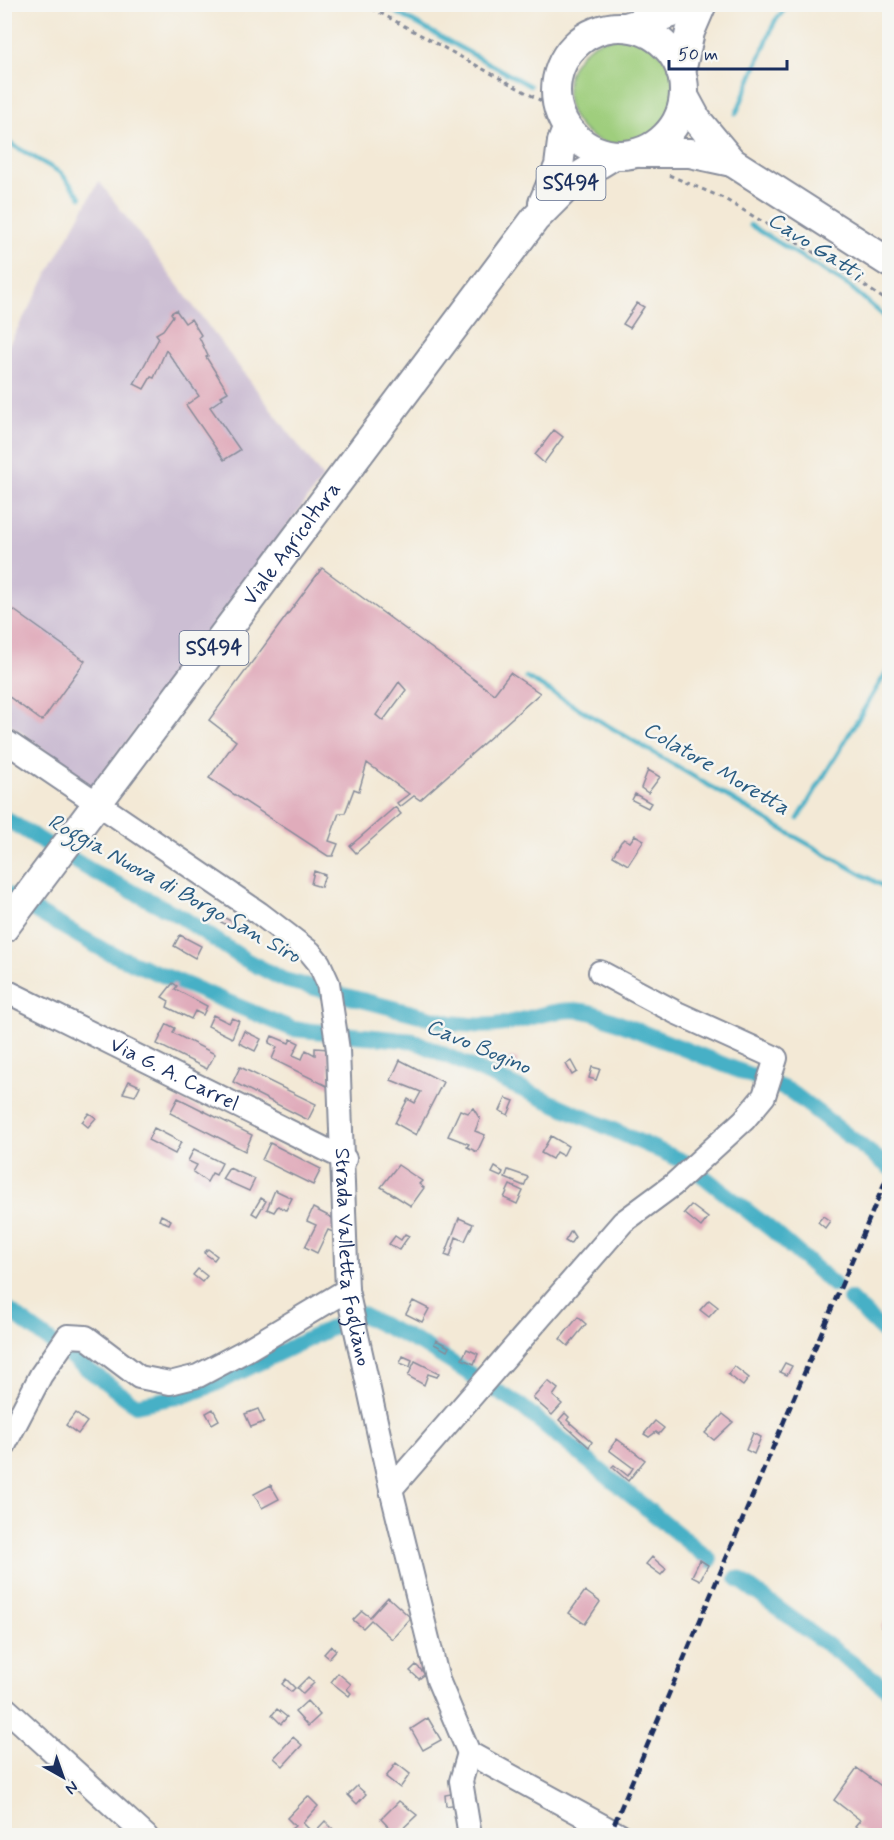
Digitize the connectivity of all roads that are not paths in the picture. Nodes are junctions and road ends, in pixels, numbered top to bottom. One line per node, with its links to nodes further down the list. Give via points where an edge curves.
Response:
1 (685, 4): 3 (main road, Viale Agricoltura, via 672,13)
2 (702, 4): 4 (main road, Viale Agricoltura, via 690,32)
3 (626, 27): 4 (main road, Viale Agricoltura, via 660,41 675,59); 5 (main road, Viale Agricoltura, via 601,29 570,50 558,73 555,97)
4 (683, 84): 6 (main road, Viale Agricoltura, via 677,121 670,132 653,146); 7 (main road, via 697,120)
5 (562, 120): 6 (main road, via 589,148); 8 (main road, Viale Agricoltura / SS494, via 559,166)
6 (626, 154): 7 (main road, via 690,153); 8 (main road, Viale Agricoltura / SS494, via 576,178)
7 (732, 162): 9 (main road)
8 (535, 219): 11 (main road, Viale Agricoltura / SS494)
9 (890, 263)
10 (4, 740): 11 (street, Strada Valletta Fogliano)
11 (98, 804): 12 (main road, Viale Agricoltura / SS494); 15 (street, Strada Valletta Fogliano, via 259,914 319,963 330,994 336,1034)
12 (17, 911)
13 (600, 972): 18 (street, via 677,1013 776,1058 764,1096 744,1120 692,1167 623,1222)
14 (4, 990): 15 (street, Via G. A. Carrel)
15 (345, 1159): 16 (street, Strada Valletta Fogliano)
16 (349, 1296): 17 (street, via 198,1376 176,1382 139,1377 79,1335 68,1336); 18 (street, Strada Valletta Fogliano)
17 (4, 1446)
18 (391, 1489): 20 (street, Strada Valletta Fogliano, via 438,1680)
19 (4, 1707): 21 (street)
20 (469, 1754): 22 (street, via 461,1781); 23 (street)
21 (146, 1836)
22 (470, 1836)
23 (621, 1836)

